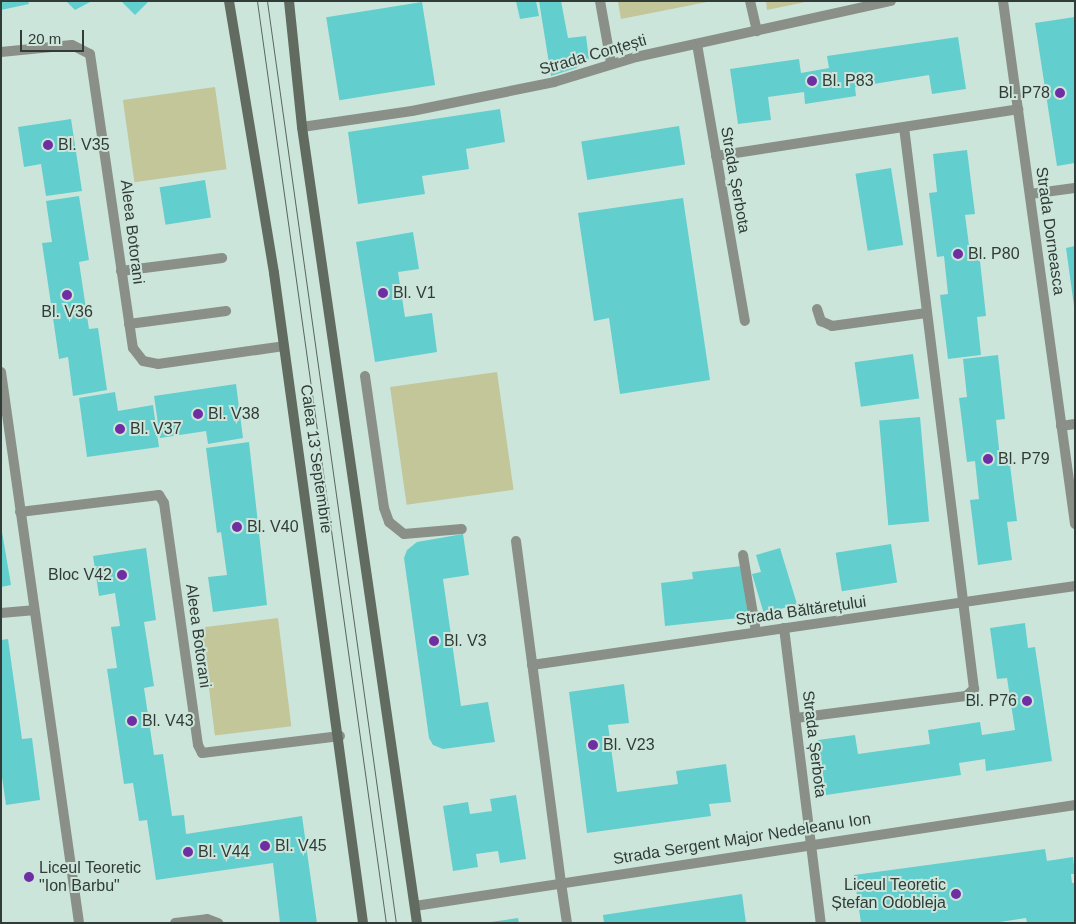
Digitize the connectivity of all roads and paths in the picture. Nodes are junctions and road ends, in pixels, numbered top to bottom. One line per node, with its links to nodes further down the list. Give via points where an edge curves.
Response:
1 (229, 1): 25 (main road, Calea 13 Septembrie)
2 (290, 1): 13 (main road, Calea 13 Septembrie)
3 (600, 1): 11 (street)
4 (750, 1): 8 (street)
5 (891, 1): 7 (street, Strada Conțești)
6 (1003, 1): 12 (street, Strada Dorneasca)
7 (873, 3): 8 (street, Strada Conțești)
8 (757, 30): 9 (street, Strada Conțești)
9 (696, 44): 11 (street, Strada Conțești); 15 (street, Strada Șerbota)
10 (1, 52): 19 (street, Aleea Botorani, via 72,45 90,54)
11 (611, 63): 13 (street, Strada Conțești, via 554,82 412,111)
12 (1018, 109): 14 (street); 17 (street, Strada Dorneasca)
13 (302, 127): 48 (main road, Calea 13 Septembrie)
14 (904, 127): 15 (street); 22 (street)
15 (716, 156): 23 (street, Strada Șerbota)
16 (1075, 188): 17 (street)
17 (1030, 194): 30 (street, Strada Dorneasca)
18 (222, 258): 19 (street)
19 (122, 271): 24 (street, Aleea Botorani)
20 (817, 309): 22 (street, via 822,321 832,326)
21 (226, 310): 24 (street)
22 (926, 313): 37 (street)
23 (745, 321)
24 (129, 324): 25 (street, Aleea Botorani, via 133,348 143,360 158,364)
25 (284, 346): 44 (main road, Calea 13 Septembrie)
26 (1, 372): 28 (street)
27 (365, 376): 33 (street, via 388,522 404,534)
28 (2, 383): 31 (street)
29 (1075, 424): 30 (street)
30 (1061, 426): 32 (street, Strada Dorneasca)
31 (20, 512): 38 (street); 44 (street, Aleea Botorani, via 159,495 164,502 198,744 202,753)
32 (1075, 524)
33 (462, 529)
34 (516, 541): 42 (street)
35 (744, 555): 41 (street)
36 (1075, 586): 37 (street, Strada Băltărețului)
37 (963, 602): 40 (street, Strada Băltărețului); 43 (street, via 974,689 971,694)
38 (32, 610): 39 (street); 49 (street)
39 (1, 613)
40 (784, 628): 41 (street, Strada Băltărețului); 43 (street, Strada Șerbota)
41 (756, 632): 42 (street, Strada Băltărețului)
42 (532, 665): 47 (street)
43 (796, 718): 46 (street, Strada Șerbota)
44 (340, 736): 52 (main road, Calea 13 Septembrie)
45 (1075, 805): 46 (street, Strada Sergent Major Nedeleanu Ion)
46 (811, 843): 47 (street, Strada Sergent Major Nedeleanu Ion); 55 (street, Strada Șerbota)
47 (561, 883): 48 (street, Strada Sergent Major Nedeleanu Ion); 54 (street)
48 (415, 906): 53 (main road, Calea 13 Septembrie)
49 (79, 923)
50 (175, 923): 51 (street, via 207,919)
51 (218, 923)
52 (363, 923)
53 (417, 923)
54 (567, 923)
55 (821, 923)

